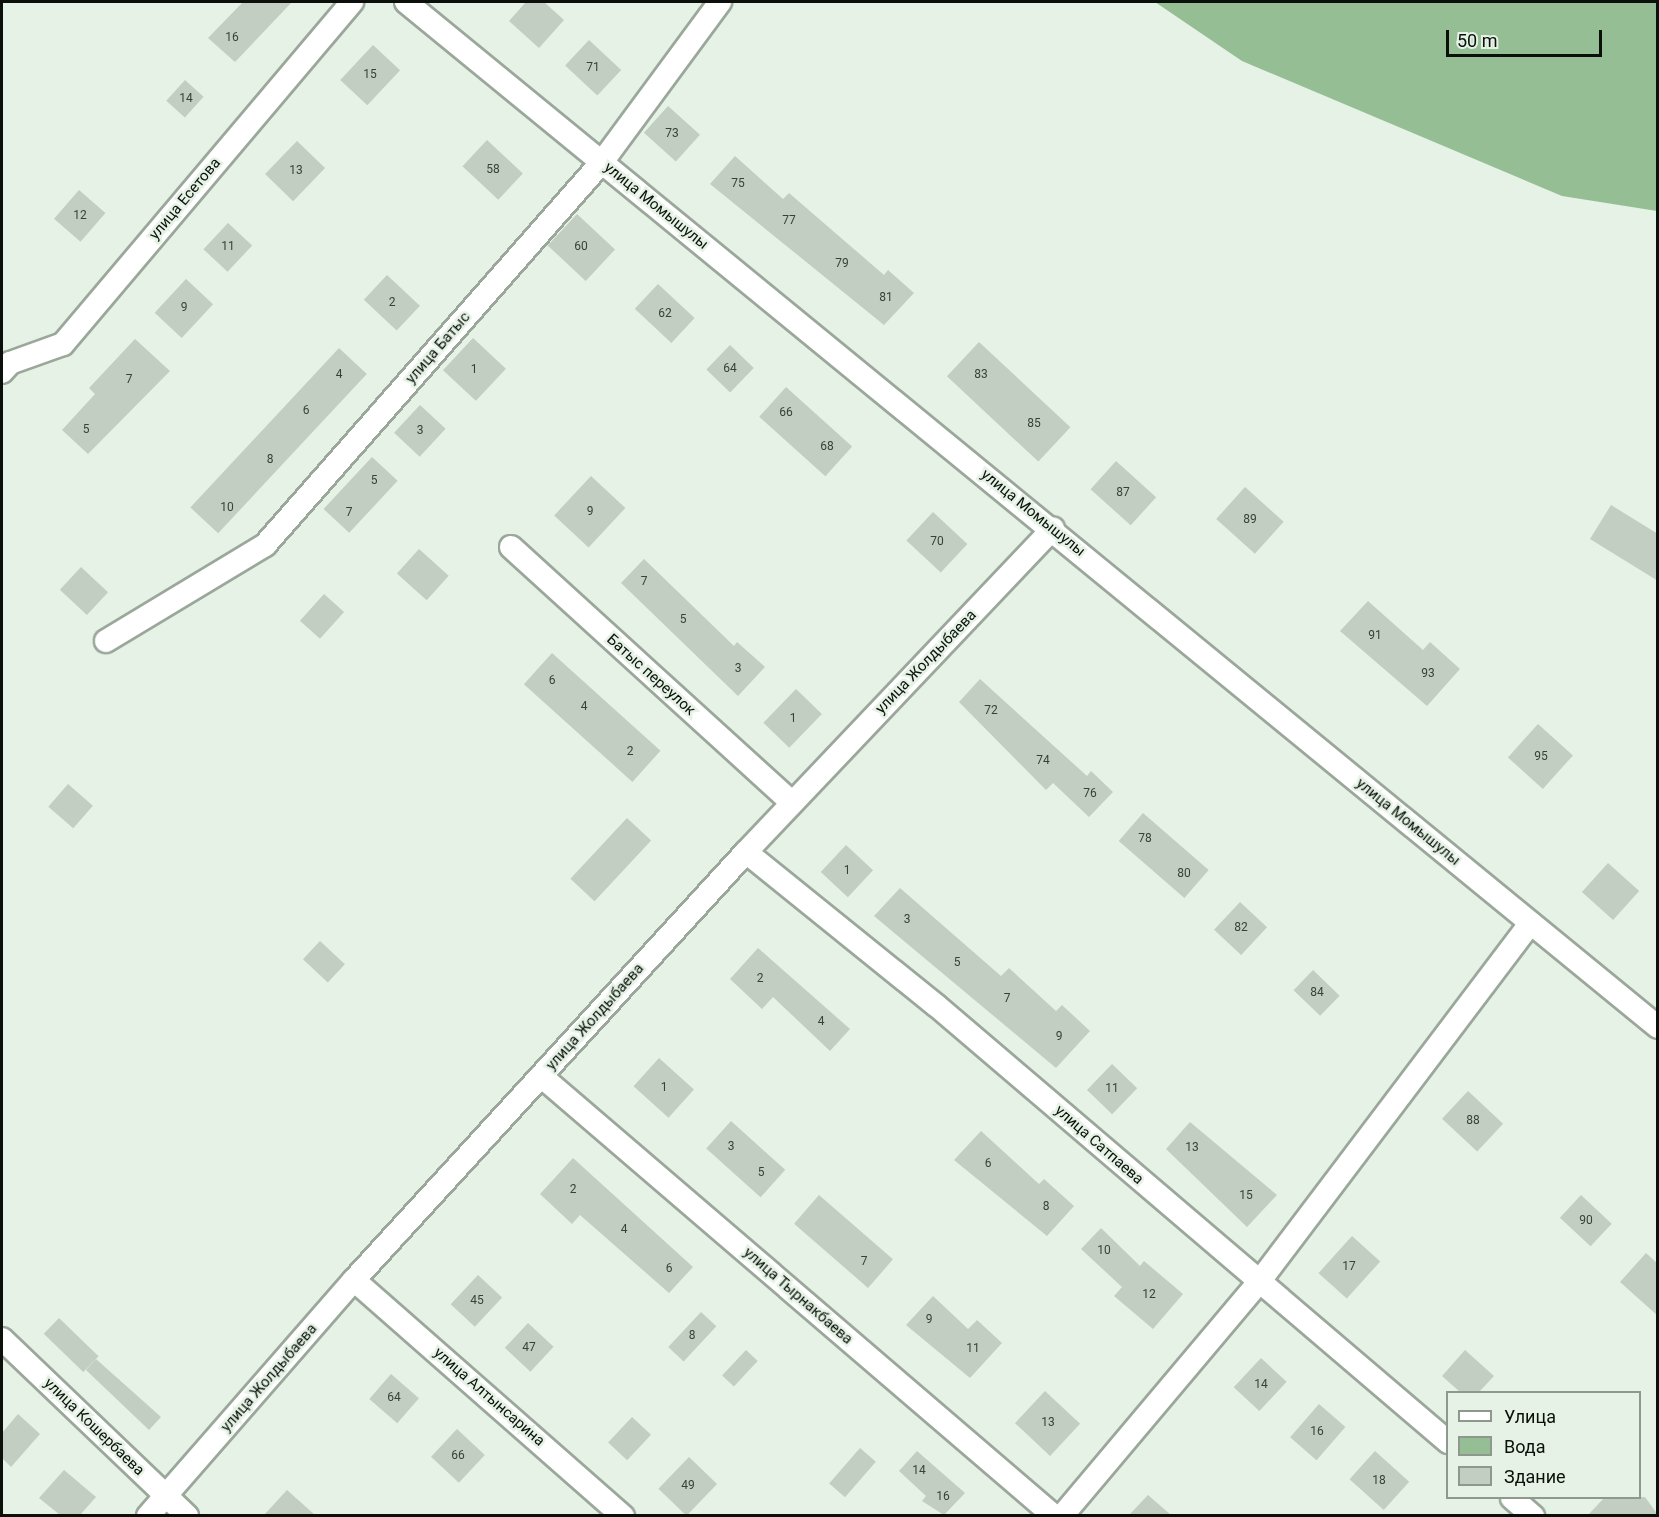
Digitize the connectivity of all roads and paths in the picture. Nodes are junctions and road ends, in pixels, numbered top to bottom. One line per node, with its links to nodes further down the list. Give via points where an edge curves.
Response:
1 (352, 2): 5 (street, улица Есетова, via 63,344 10,363)
2 (406, 2): 4 (street, улица Момышулы)
3 (720, 2): 4 (street, улица Батыс)
4 (602, 162): 6 (street, улица Момышулы); 8 (street, улица Батыс, via 265,545)
5 (2, 372)
6 (1053, 530): 9 (street, улица Жолдыбаева); 11 (street, улица Момышулы)
7 (510, 547): 9 (street, Батыс переулок)
8 (106, 641)
9 (792, 803): 10 (street, улица Жолдыбаева)
10 (746, 852): 13 (street, улица Жолдыбаева); 15 (street, улица Сатпаева, via 937,1006)
11 (1531, 923): 12 (street, улица Момышулы); 15 (street)
12 (1658, 1027)
13 (541, 1076): 14 (street, улица Жолдыбаева); 23 (street, улица Тырнакбаева)
14 (354, 1280): 18 (street, улица Жолдыбаева); 22 (street, улица Алтынсарина)
15 (1259, 1282): 17 (street, улица Сатпаева); 24 (street)
16 (2, 1339): 18 (street, улица Кошербаева)
17 (1446, 1440)
18 (166, 1495): 20 (street, улица Жолдыбаева); 21 (street, улица Кошербаева)
19 (1514, 1499): 25 (street)
20 (148, 1515)
21 (187, 1515)
22 (623, 1515)
23 (1054, 1515)
24 (1062, 1515)
25 (1533, 1515)

